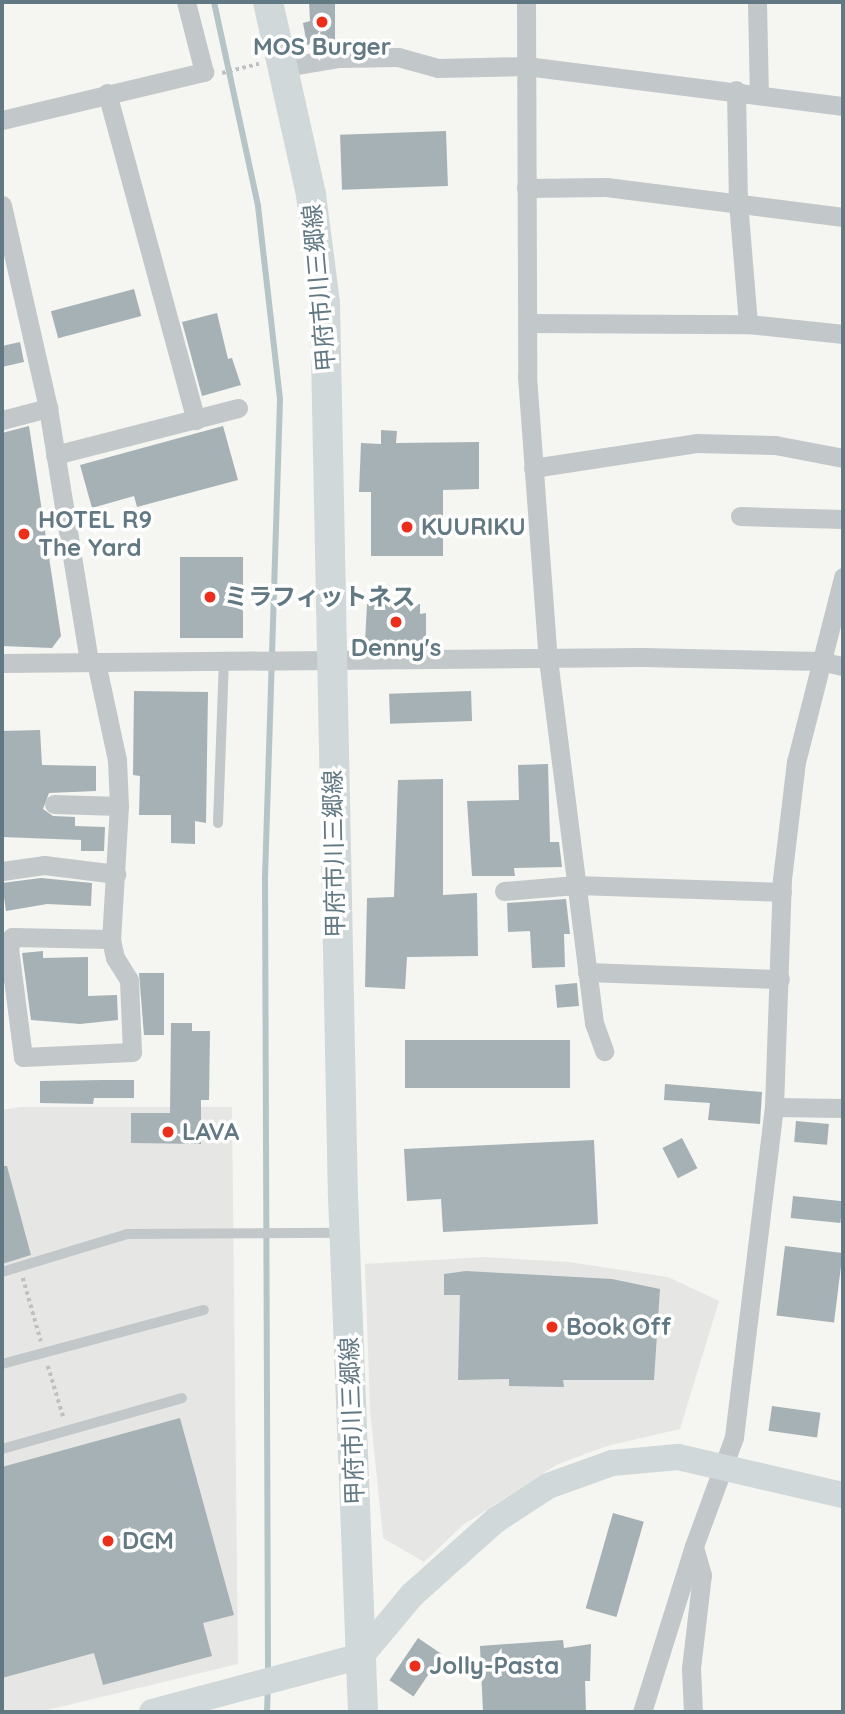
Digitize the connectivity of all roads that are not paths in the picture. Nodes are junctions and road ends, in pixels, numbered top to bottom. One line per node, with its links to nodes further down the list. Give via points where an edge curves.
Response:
1 (186, 2): 8 (street, via 204,72)
2 (268, 2): 5 (main road, 甲府市川三郷線)
3 (526, 2): 6 (street)
4 (757, 2): 9 (street)
5 (270, 66): 6 (street, via 398,57 438,68); 33 (main road, 甲府市川三郷線, via 311,195 325,303)
6 (526, 66): 7 (street); 12 (street)
7 (736, 90): 9 (street); 13 (street)
8 (107, 93): 11 (street); 23 (street)
9 (759, 94): 10 (street)
10 (843, 106)
11 (2, 120)
12 (526, 188): 13 (street, via 606,187); 17 (street)
13 (738, 202): 15 (street); 18 (street)
14 (2, 205): 16 (street)
15 (843, 217)
16 (11, 283): 20 (street)
17 (528, 323): 18 (street); 26 (street)
18 (748, 324): 19 (street)
19 (843, 334)
20 (48, 408): 22 (street); 24 (street)
21 (238, 408): 23 (street)
22 (2, 419)
23 (196, 420): 24 (street)
24 (55, 455): 32 (street)
25 (843, 458): 26 (street, via 775,444 696,443)
26 (533, 468): 30 (street)
27 (740, 516): 28 (street)
28 (843, 519)
29 (843, 577): 34 (street)
30 (548, 659): 33 (street); 34 (street); 42 (street)
31 (223, 661): 32 (street); 33 (street); 39 (lane)
32 (93, 662): 35 (street); 38 (street, via 117,760)
33 (316, 662): 51 (main road, 甲府市川三郷線)
34 (819, 662): 36 (street); 44 (street, via 796,762)
35 (2, 663)
36 (843, 666)
37 (54, 804): 38 (street)
38 (120, 806): 41 (street)
39 (219, 823)
40 (2, 872): 41 (street, via 44,865)
41 (116, 874): 45 (street)
42 (576, 885): 43 (street); 44 (street); 46 (street)
43 (504, 891)
44 (782, 892): 47 (street)
45 (111, 939): 45 (street, via 12,937 9,948 23,1057 132,1052 129,980 115,958)
46 (587, 972): 47 (street); 48 (street, via 594,1023)
47 (780, 979): 49 (street)
48 (604, 1051)
49 (775, 1107): 50 (street); 57 (street, via 734,1437)
50 (843, 1108)
51 (345, 1233): 52 (lane, via 127,1234); 60 (main road, 甲府市川三郷線)
52 (2, 1272)
53 (204, 1310): 54 (lane)
54 (2, 1364)
55 (182, 1398): 56 (lane)
56 (2, 1448)
57 (723, 1468): 58 (street); 59 (street); 60 (street, via 678,1457 626,1462 548,1486 496,1520 412,1595)
58 (843, 1495)
59 (694, 1546): 63 (street); 64 (street, via 702,1575 691,1668)
60 (361, 1656): 61 (street); 62 (main road, 甲府市川三郷線)
61 (152, 1712)
62 (363, 1712)
63 (642, 1712)
64 (693, 1712)

